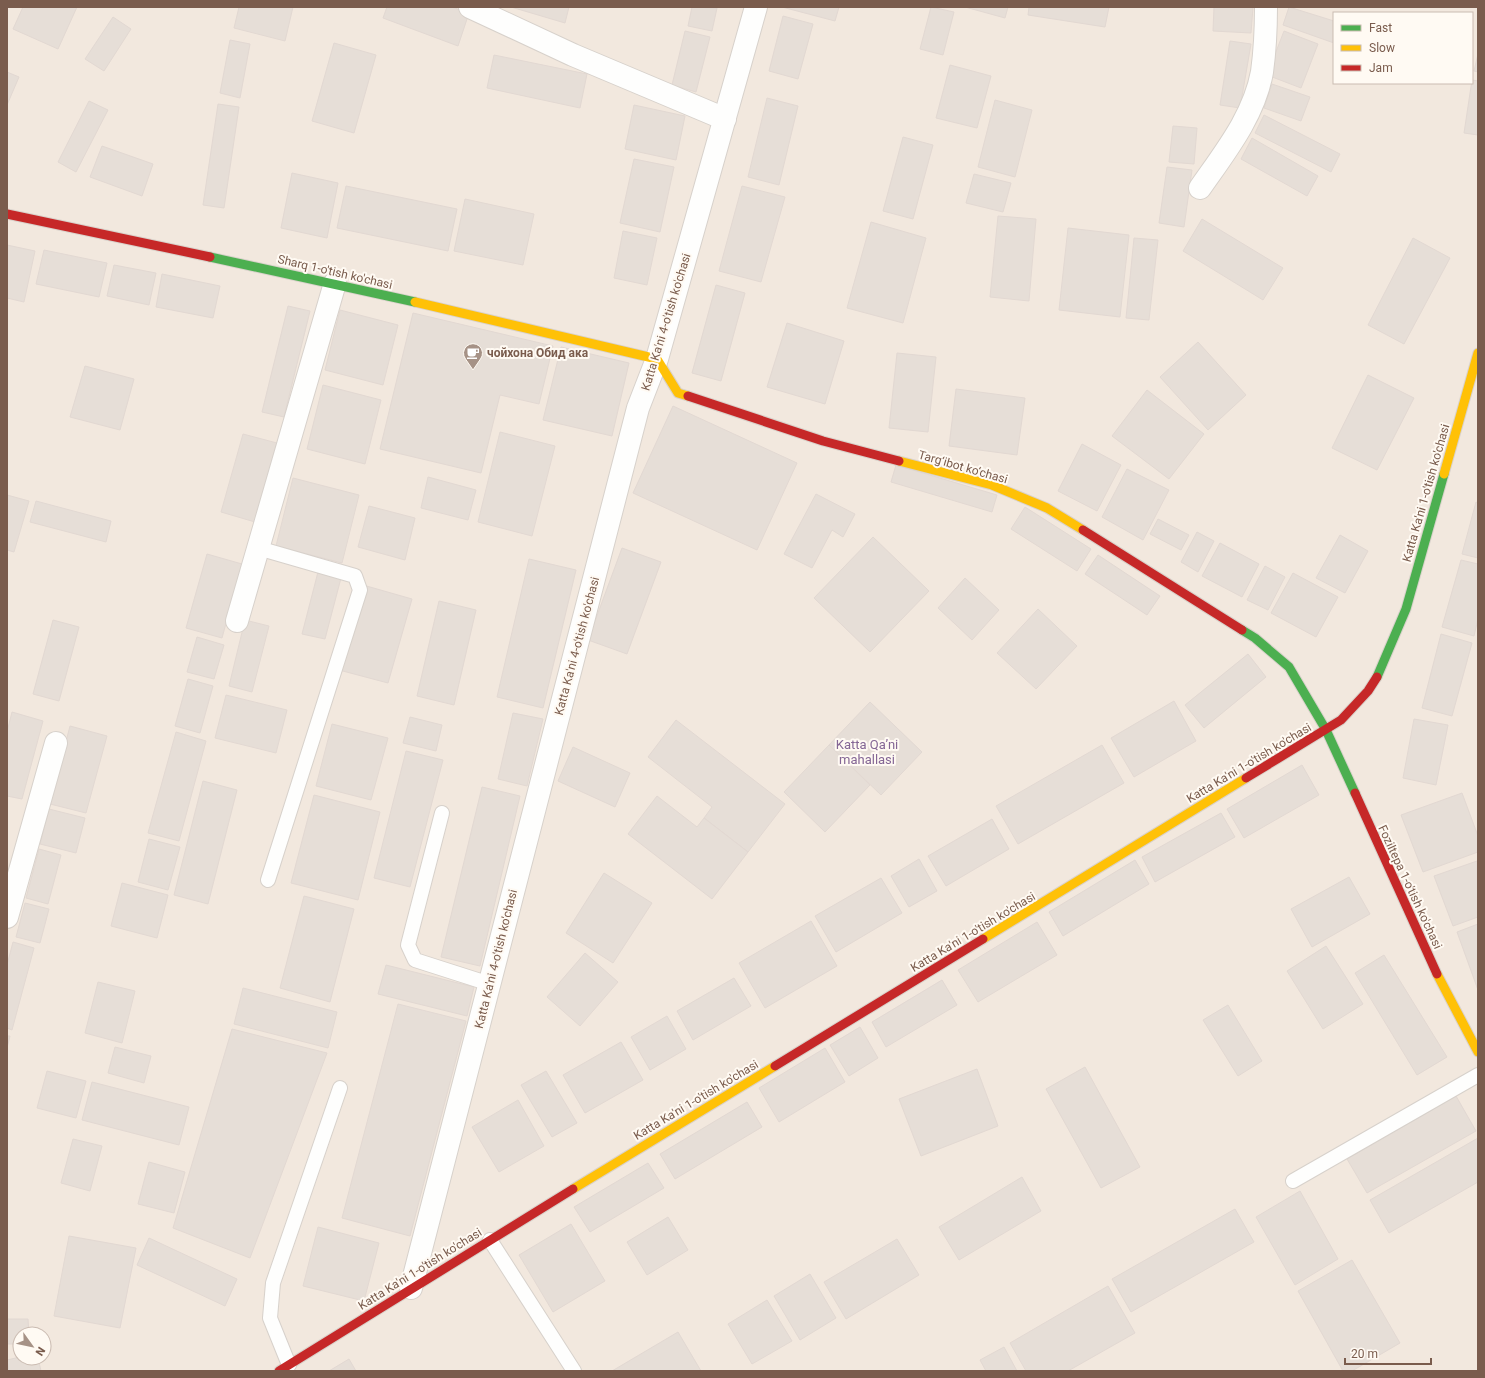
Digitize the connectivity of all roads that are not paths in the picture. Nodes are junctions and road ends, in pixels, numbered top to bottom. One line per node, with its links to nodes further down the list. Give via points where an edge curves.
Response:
1 (470, 7): 4 (street, via 573,54)
2 (756, 7): 4 (street, Katta Ka'ni 4-o'tish ko'chasi)
3 (1266, 7): 5 (street, via 1261,73 1254,99 1231,144)
4 (726, 118): 9 (street, Katta Ka'ni 4-o'tish ko'chasi)
5 (1200, 188)
6 (7, 214): 7 (street, Sharq 1-o'tish ko'chasi)
7 (335, 283): 9 (street, Sharq 1-o'tish ko'chasi); 10 (street)
8 (1478, 353): 12 (street, Katta Ka'ni 1-o'tish ko'chasi, via 1406,609 1380,673 1368,691 1341,720)
9 (657, 359): 12 (street, Targ‘ibot ko‘chasi, via 678,393 823,441 992,485 1047,508 1255,638 1289,667); 17 (street, Katta Ka'ni 4-o'tish ko'chasi, via 638,408)
10 (258, 548): 11 (street); 15 (lane, via 355,576 360,590)
11 (236, 621)
12 (1326, 730): 18 (street, Foziltepa 1-o'tish ko'chasi, via 1440,981); 22 (street, Katta Ka'ni 1-o'tish ko'chasi)
13 (56, 743): 16 (street)
14 (442, 813): 17 (lane, via 408,945 415,960)
15 (268, 880)
16 (7, 917)
17 (490, 984): 23 (street, Katta Ka'ni 4-o'tish ko'chasi)
18 (1478, 1052)
19 (1478, 1075): 21 (lane)
20 (340, 1088): 24 (lane, via 272,1283 270,1318)
21 (1293, 1181)
22 (490, 1240): 23 (street, Katta Ka'ni 1-o'tish ko'chasi); 25 (lane)
23 (411, 1288): 24 (street, Katta Ka'ni 1-o'tish ko'chasi)
24 (284, 1368)
25 (574, 1371)

